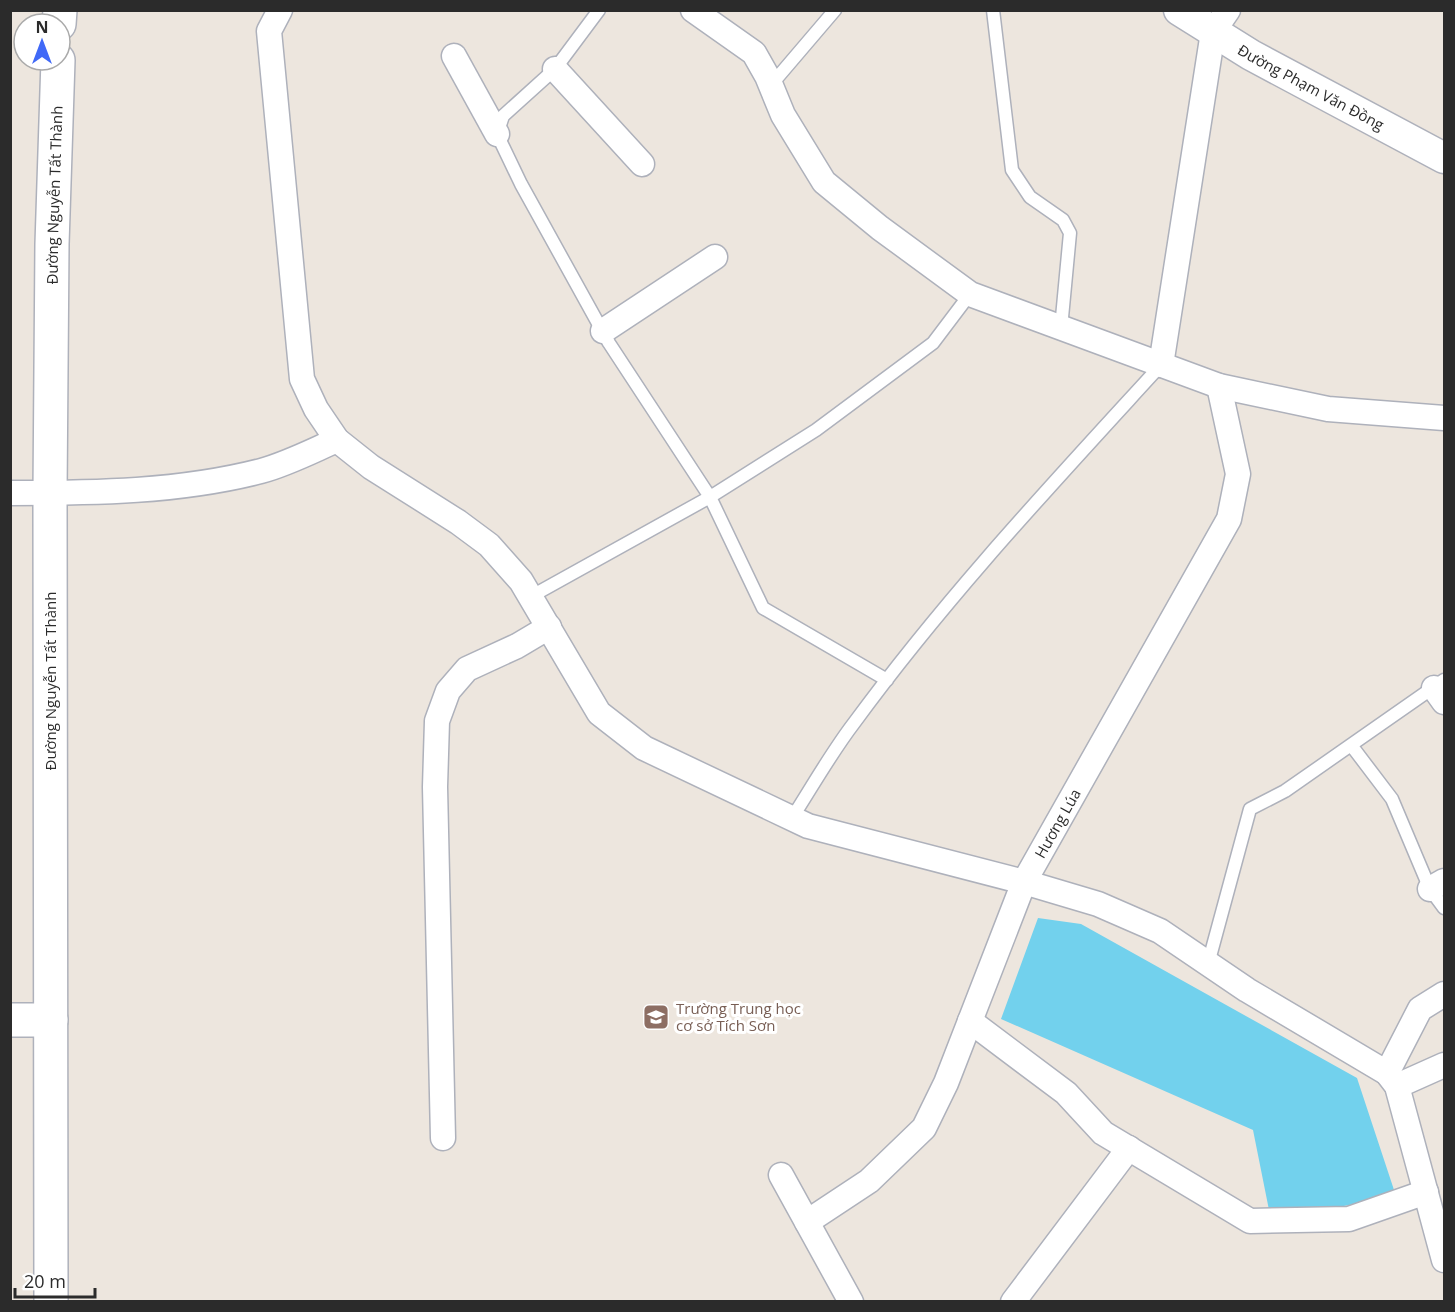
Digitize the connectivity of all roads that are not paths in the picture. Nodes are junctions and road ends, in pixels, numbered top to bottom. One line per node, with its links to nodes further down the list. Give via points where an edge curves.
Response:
1 (280, 10): 22 (street, via 269,31 302,379)
2 (599, 10): 9 (lane)
3 (693, 10): 11 (street, via 754,52)
4 (835, 10): 11 (lane)
5 (993, 10): 17 (lane, via 1012,170 1030,197 1063,220 1070,233)
6 (1179, 10): 7 (street, Đường Phạm Văn Đồng)
7 (1221, 21): 13 (street, Đường Phạm Văn Đồng, via 1251,55); 19 (street)
8 (454, 56): 12 (street)
9 (555, 69): 12 (lane, via 503,116); 14 (street)
10 (58, 72): 24 (main road, Đường Nguyễn Tất Thành)
11 (771, 85): 16 (street, via 783,115 825,182)
12 (497, 134): 18 (lane)
13 (1444, 158)
14 (642, 164)
15 (715, 257): 18 (street)
16 (970, 294): 17 (street); 25 (lane, via 933,343 816,430)
17 (1060, 328): 19 (street)
18 (603, 331): 25 (lane)
19 (1161, 365): 20 (street); 28 (lane, via 1017,522)
20 (1219, 386): 21 (street, via 1328,409); 32 (street, Hương Lúa, via 1238,474 1228,519)
21 (1444, 418)
22 (337, 440): 24 (street, via 282,463 223,480 184,486); 26 (street, via 489,545)
23 (10, 493): 24 (street)
24 (50, 493): 38 (main road, Đường Nguyễn Tất Thành)
25 (710, 497): 26 (lane); 28 (lane, via 763,608)
26 (530, 597): 27 (street)
27 (549, 627): 31 (street, via 599,713 644,748); 42 (street, via 467,669 448,691 437,721)
28 (887, 680): 31 (lane, via 852,724)
29 (1441, 690): 30 (lane)
30 (1351, 745): 33 (lane, via 1392,799); 35 (lane, via 1285,791 1250,809)
31 (792, 818): 32 (street, via 808,826)
32 (1024, 882): 35 (street, via 1108,908 1160,931); 39 (street, Hương Lúa)
33 (1437, 885): 34 (lane)
34 (1444, 908)
35 (1208, 964): 41 (street)
36 (1444, 994): 41 (street, via 1420,1009)
37 (10, 1020): 38 (main road)
38 (51, 1020): 48 (main road, Đường Nguyễn Tất Thành)
39 (970, 1021): 43 (street, via 1065,1093 1103,1133); 46 (street, Hương Lúa, via 924,1128 869,1181)
40 (1444, 1065): 41 (street)
41 (1392, 1079): 45 (street)
42 (443, 1138)
43 (1129, 1148): 45 (street, via 1250,1221 1349,1220); 50 (street)
44 (781, 1175): 46 (street)
45 (1426, 1192): 47 (street)
46 (807, 1222): 49 (street)
47 (1444, 1260)
48 (51, 1302)
49 (851, 1302)
50 (1013, 1302)

